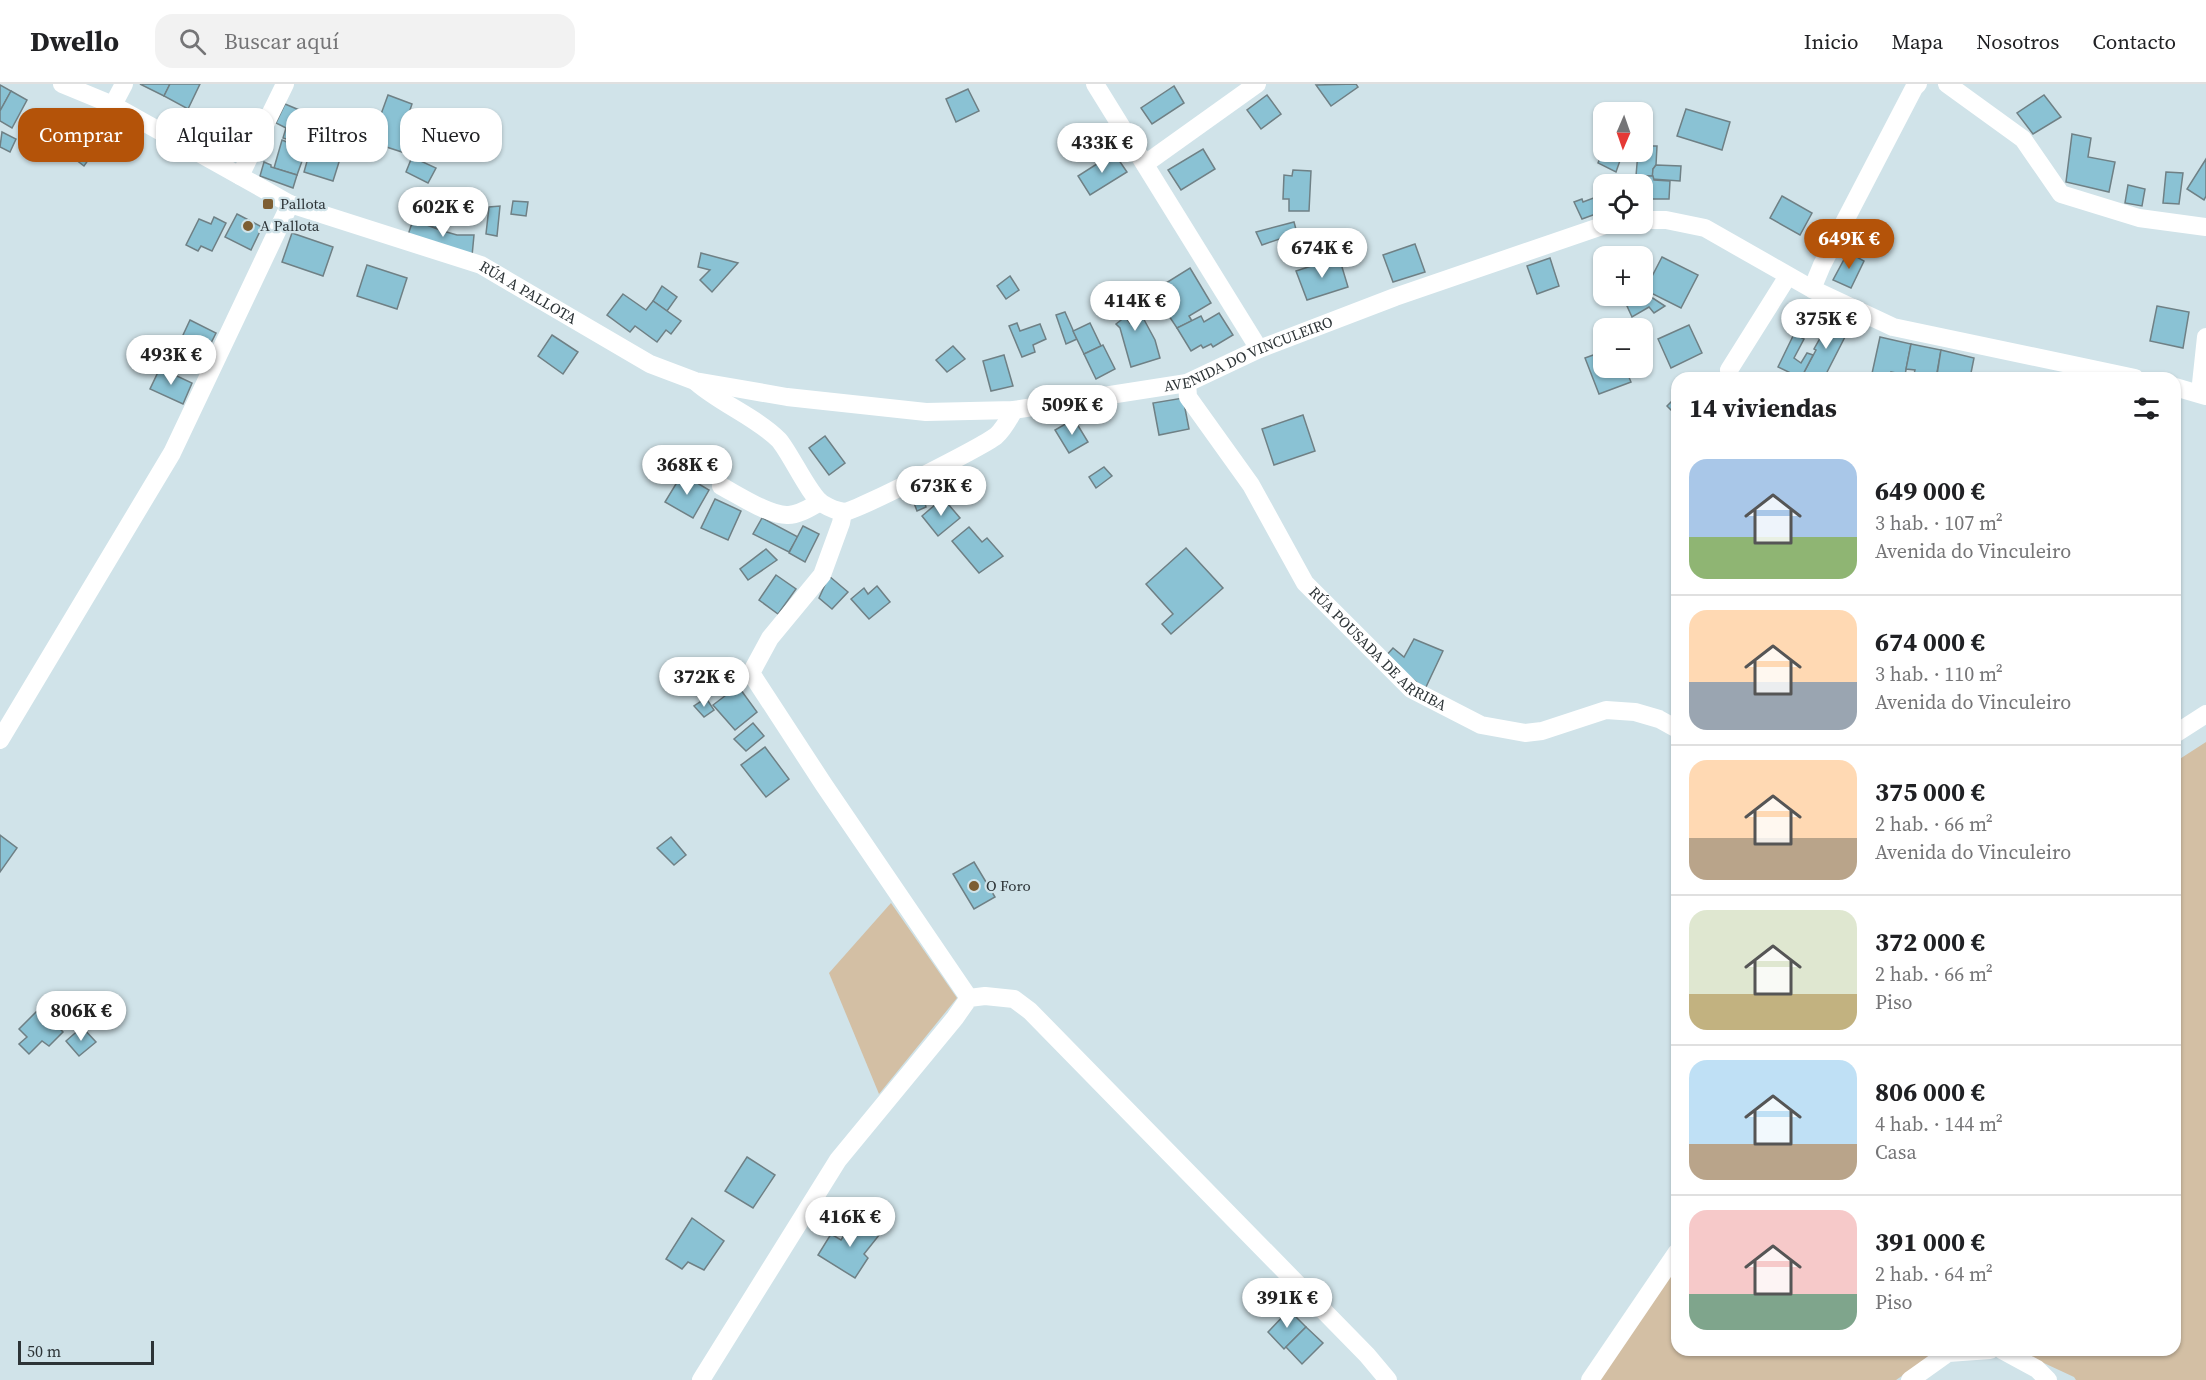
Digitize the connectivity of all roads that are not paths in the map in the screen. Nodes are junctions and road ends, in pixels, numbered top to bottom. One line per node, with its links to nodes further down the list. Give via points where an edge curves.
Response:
1 (62, 84): 10 (street, RÚA A PALLOTA)
2 (124, 84): 10 (street)
3 (285, 84): 12 (street)
4 (1095, 84): 11 (street)
5 (1257, 84): 11 (street)
6 (1918, 84): 18 (street)
7 (1929, 84): 8 (street)
8 (1936, 84)
9 (1947, 84): 15 (street, via 2023,139 2061,194 2139,218)
10 (113, 105): 12 (street, RÚA A PALLOTA)
11 (1144, 164): 20 (street)
12 (240, 176): 13 (street, RÚA A PALLOTA)
13 (290, 204): 23 (street, RÚA A PALLOTA, via 481,266 650,364); 34 (street, via 172,453)
14 (1653, 220): 17 (street, via 1705,228)
15 (2206, 227)
16 (1593, 229): 20 (street, AVENIDA DO VINCULEIRO, via 1395,297)
17 (1788, 276): 18 (street); 21 (street)
18 (1812, 289): 22 (street, via 1893,327)
19 (2206, 337): 26 (street)
20 (1259, 349): 24 (street, AVENIDA DO VINCULEIRO)
21 (1729, 370)
22 (2107, 372)
23 (695, 381): 27 (street, AVENIDA DO VINCULEIRO, via 788,397 926,412); 29 (street, via 779,441)
24 (1187, 382): 27 (street, AVENIDA DO VINCULEIRO); 32 (street, RÚA POUSADA DE ARRIBA, via 1188,397 1251,485 1305,583 1411,689 1480,725 1525,732 1542,731 1606,710 1635,712)
25 (2181, 388): 26 (street)
26 (2203, 394)
27 (1014, 410): 30 (street, via 1003,428 984,444)
28 (721, 486): 29 (street, via 768,510 788,515)
29 (820, 502): 30 (street)
30 (843, 512): 35 (street, via 822,575 770,638 751,673)
31 (2206, 714): 33 (street)
32 (1671, 726)
33 (2181, 730)
34 (0, 740)
35 (969, 998): 39 (street, via 838,1160); 40 (street, via 1014,999 1030,1011)
36 (1671, 1261): 41 (street)
37 (1944, 1356): 42 (street)
38 (2013, 1356): 43 (street)
39 (701, 1380)
40 (1388, 1380)
41 (1590, 1380)
42 (1910, 1380)
43 (2048, 1380)

